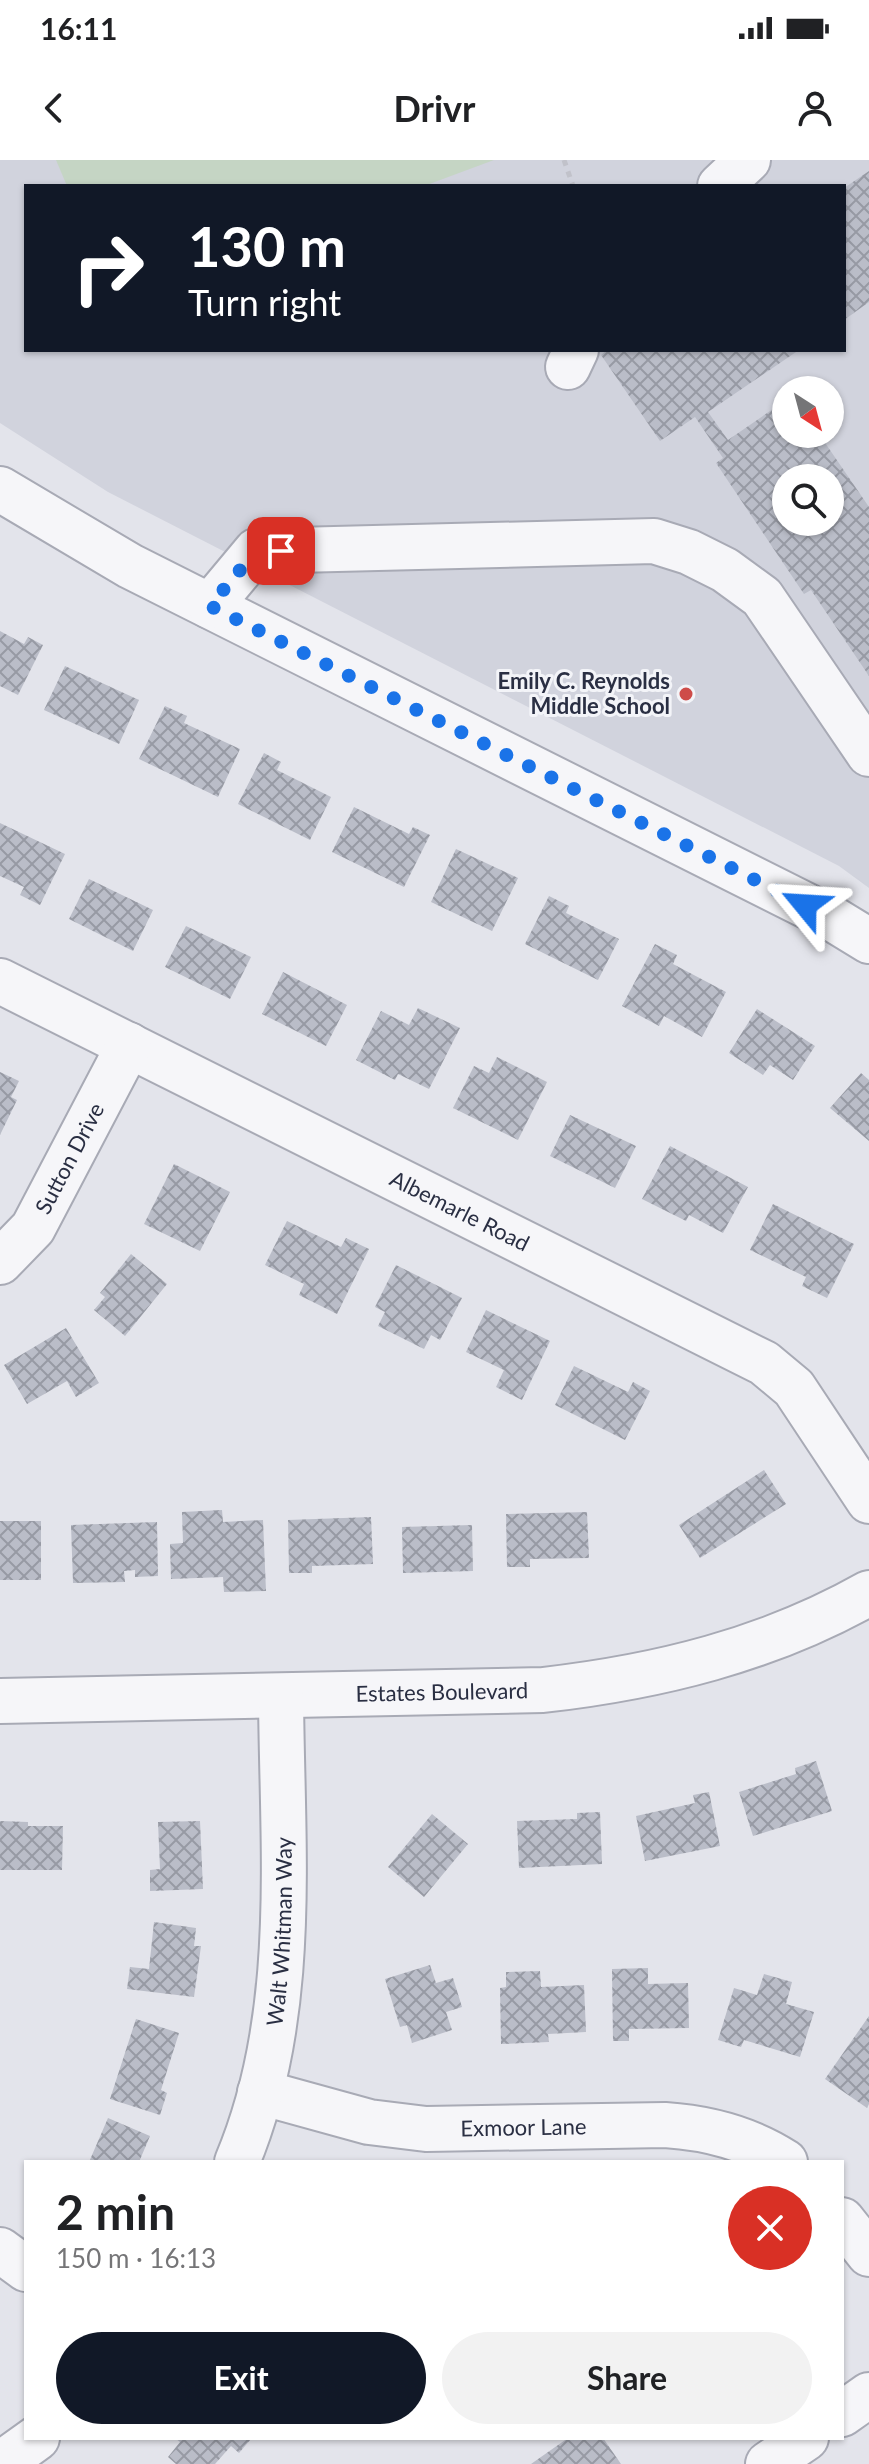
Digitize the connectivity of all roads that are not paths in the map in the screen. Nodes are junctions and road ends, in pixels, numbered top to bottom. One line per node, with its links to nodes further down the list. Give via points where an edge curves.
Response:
1 (748, 160): 2 (street)
2 (722, 184)
3 (0, 489): 4 (street)
4 (210, 606): 5 (street, via 256,551 654,541 725,570 762,597); 6 (street)
5 (869, 754)
6 (869, 941)
7 (0, 981): 8 (street, Albemarle Road)
8 (129, 1045): 9 (street, Sutton Drive, via 33,1228); 10 (street, Albemarle Road, via 764,1363 794,1388)
9 (0, 1262)
10 (869, 1501)
11 (869, 1593): 12 (street, Estates Boulevard, via 768,1641 611,1682 543,1690)
12 (281, 1696): 13 (street, Estates Boulevard); 14 (street, Walt Whitman Way, via 283,1956)
13 (0, 1701)
14 (260, 2092): 15 (street, Walt Whitman Way); 16 (street, Exmoor Lane, via 369,2122 426,2129 700,2128 743,2139)
15 (238, 2160)
16 (781, 2160)
17 (844, 2223): 19 (street)
18 (0, 2250): 20 (street)
19 (869, 2254)
20 (24, 2268)
21 (869, 2395): 22 (street)
22 (844, 2413)
23 (34, 2440): 25 (street)
24 (803, 2440): 26 (street)
25 (1, 2464)
26 (768, 2464)

